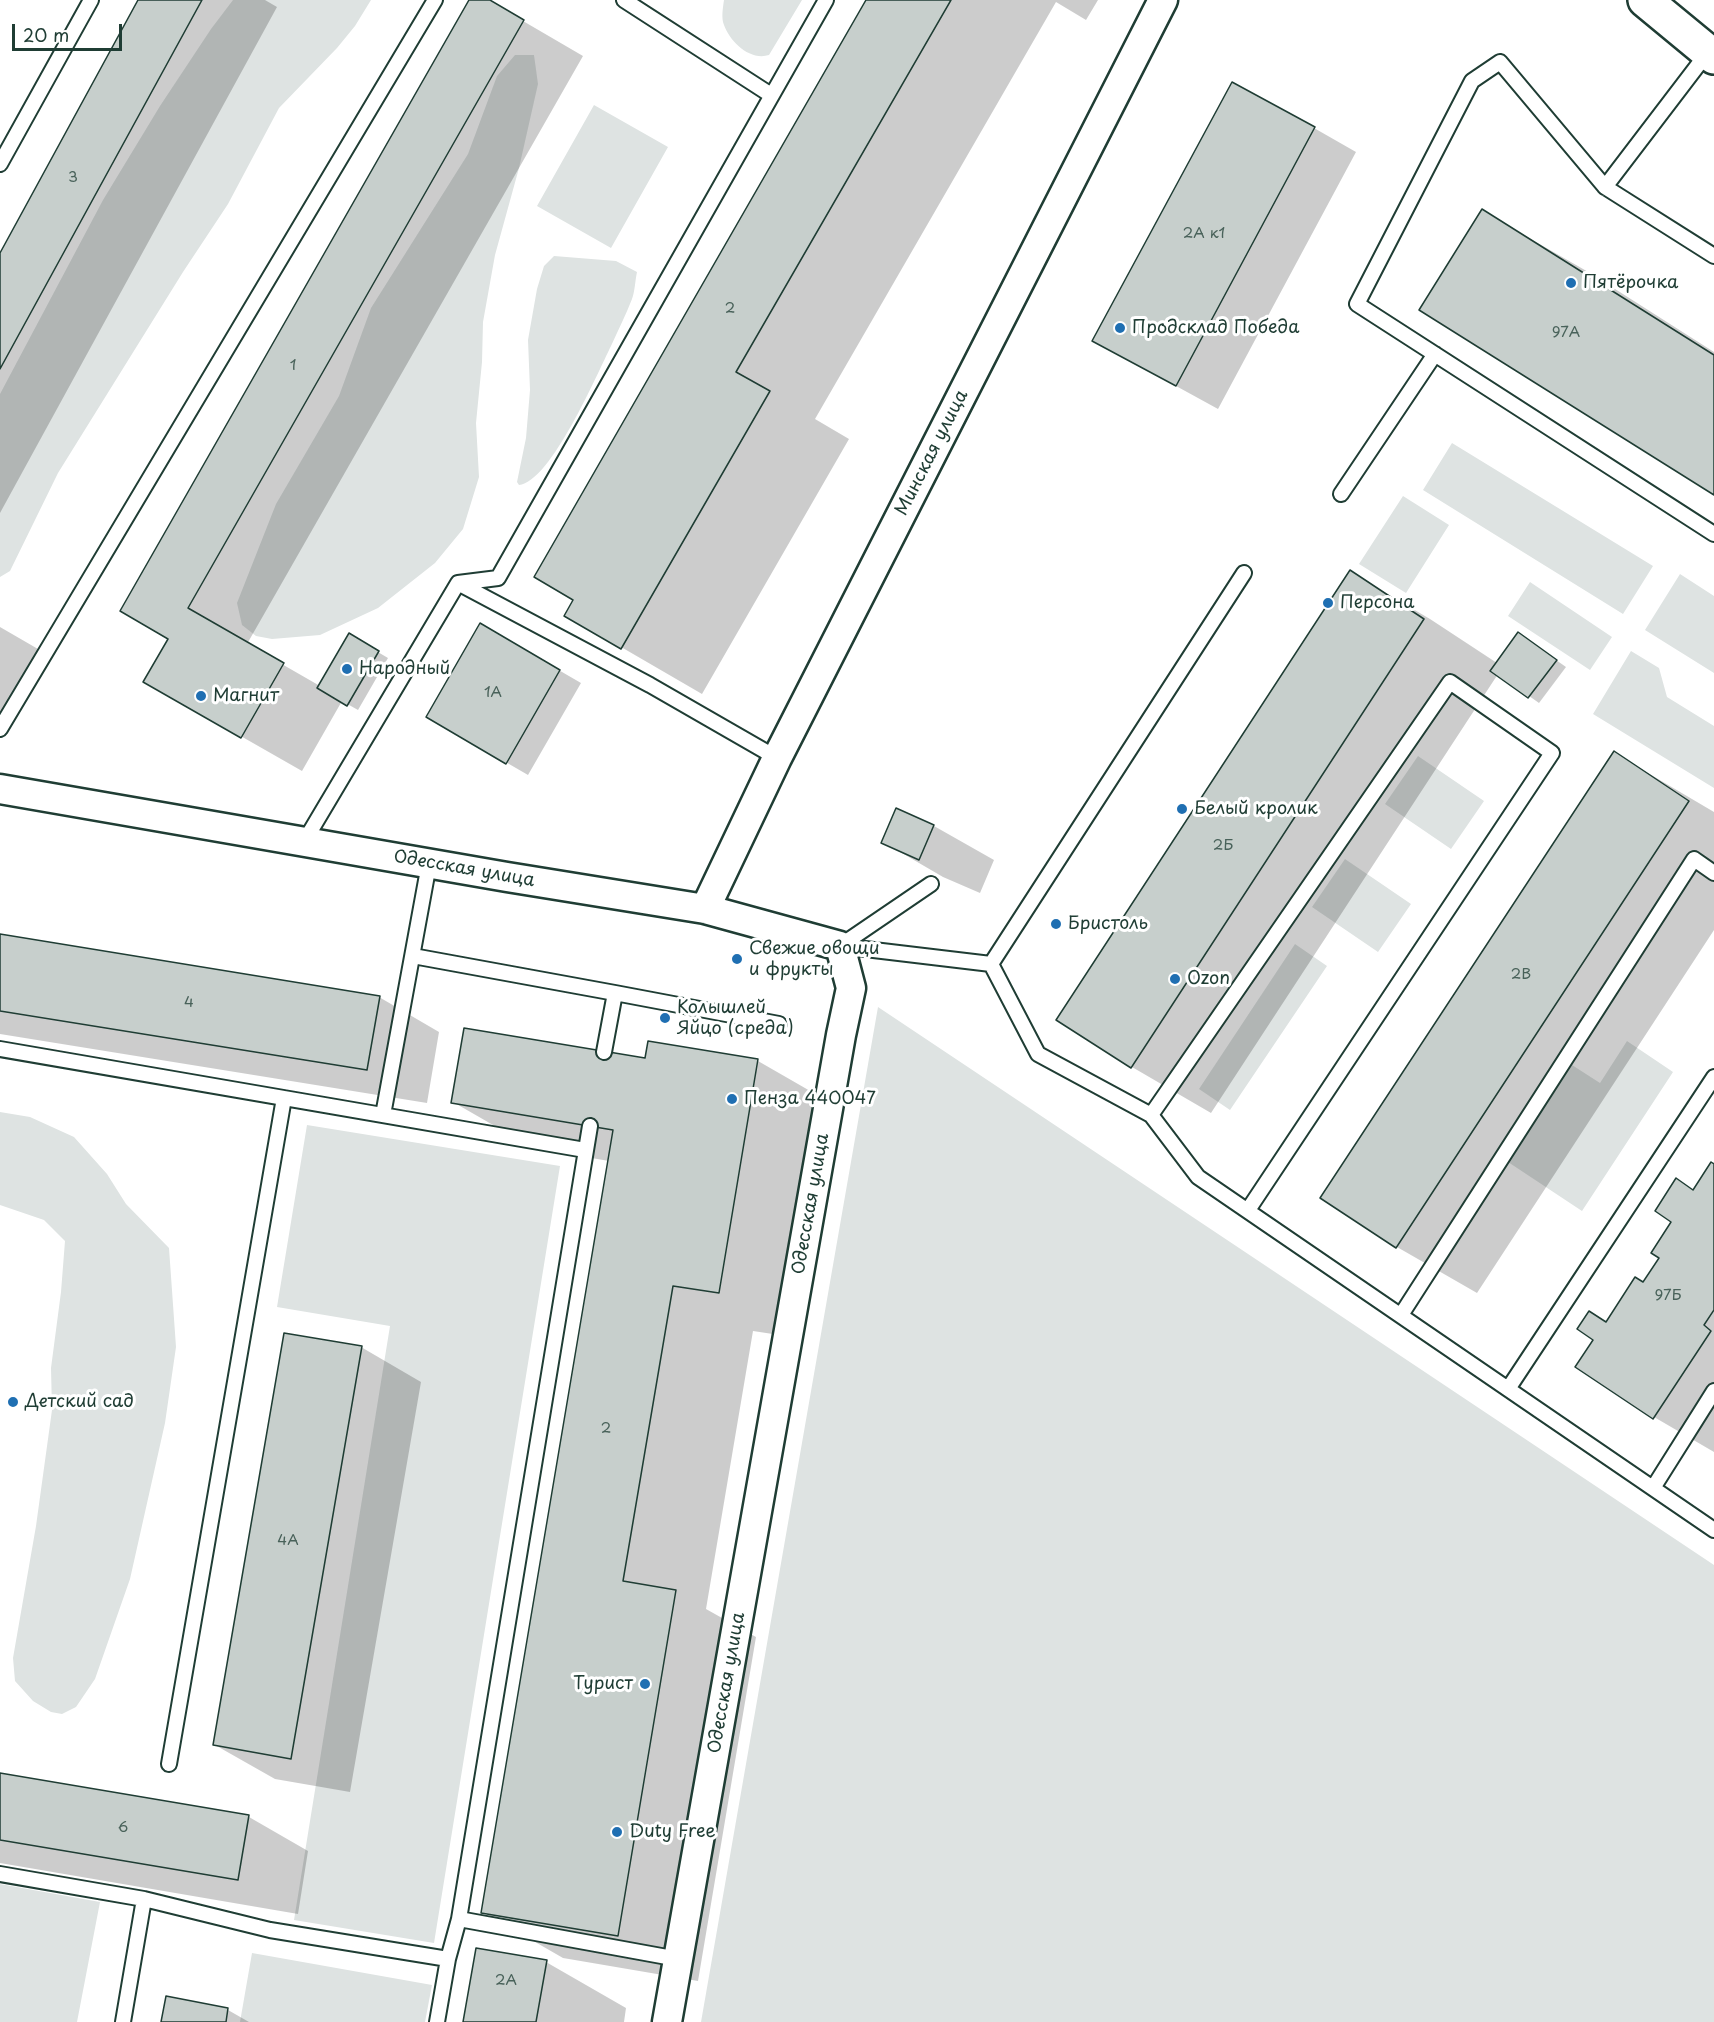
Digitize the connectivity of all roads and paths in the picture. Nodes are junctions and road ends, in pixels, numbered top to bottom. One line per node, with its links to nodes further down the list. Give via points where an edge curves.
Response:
1 (91, 0): 9 (lane)
2 (435, 0): 17 (lane)
3 (624, 0): 8 (lane)
4 (826, 0): 8 (lane)
5 (1163, 0): 18 (street, Минская улица)
6 (1645, 0): 7 (main road)
7 (1711, 55): 10 (lane)
8 (771, 95): 16 (lane, via 498,578)
9 (0, 164)
10 (1605, 187): 11 (lane); 12 (lane, via 1500,62 1472,81 1357,304)
11 (1714, 256)
12 (1435, 354): 13 (lane); 14 (lane)
13 (1341, 494)
14 (1714, 534)
15 (1244, 573): 27 (lane)
16 (458, 583): 18 (lane); 20 (lane)
17 (0, 729)
18 (777, 758): 24 (street, Минская улица)
19 (0, 789): 20 (street, Одесская улица)
20 (304, 842): 21 (street, Одесская улица)
21 (429, 864): 24 (street, Одесская улица); 26 (lane)
22 (1714, 873): 39 (lane, via 1694,860)
23 (931, 884): 25 (lane)
24 (705, 909): 25 (street, Одесская улица)
25 (840, 946): 27 (lane); 49 (street, Одесская улица, via 851,988)
26 (413, 956): 28 (lane); 34 (lane)
27 (991, 964): 35 (lane, via 1038,1054)
28 (615, 993): 29 (lane); 31 (lane)
29 (779, 1024)
30 (0, 1049): 33 (lane)
31 (604, 1052)
32 (1714, 1077): 40 (lane)
33 (284, 1098): 34 (lane); 44 (lane)
34 (383, 1115): 37 (lane)
35 (1151, 1115): 38 (lane, via 1198,1177); 38 (lane, via 1450,682 1552,753)
36 (590, 1126): 37 (lane)
37 (585, 1150): 47 (lane)
38 (1248, 1210): 39 (lane)
39 (1401, 1315): 40 (lane)
40 (1508, 1389): 42 (lane)
41 (1714, 1391): 42 (lane)
42 (1653, 1488): 43 (lane)
43 (1714, 1530)
44 (169, 1764)
45 (0, 1874): 46 (lane)
46 (144, 1899): 48 (lane, via 270,1930); 50 (lane)
47 (459, 1919): 48 (lane); 49 (lane)
48 (448, 1959): 51 (lane)
49 (678, 1959): 52 (street, Одесская улица)
50 (123, 2022)
51 (437, 2022)
52 (667, 2022)

